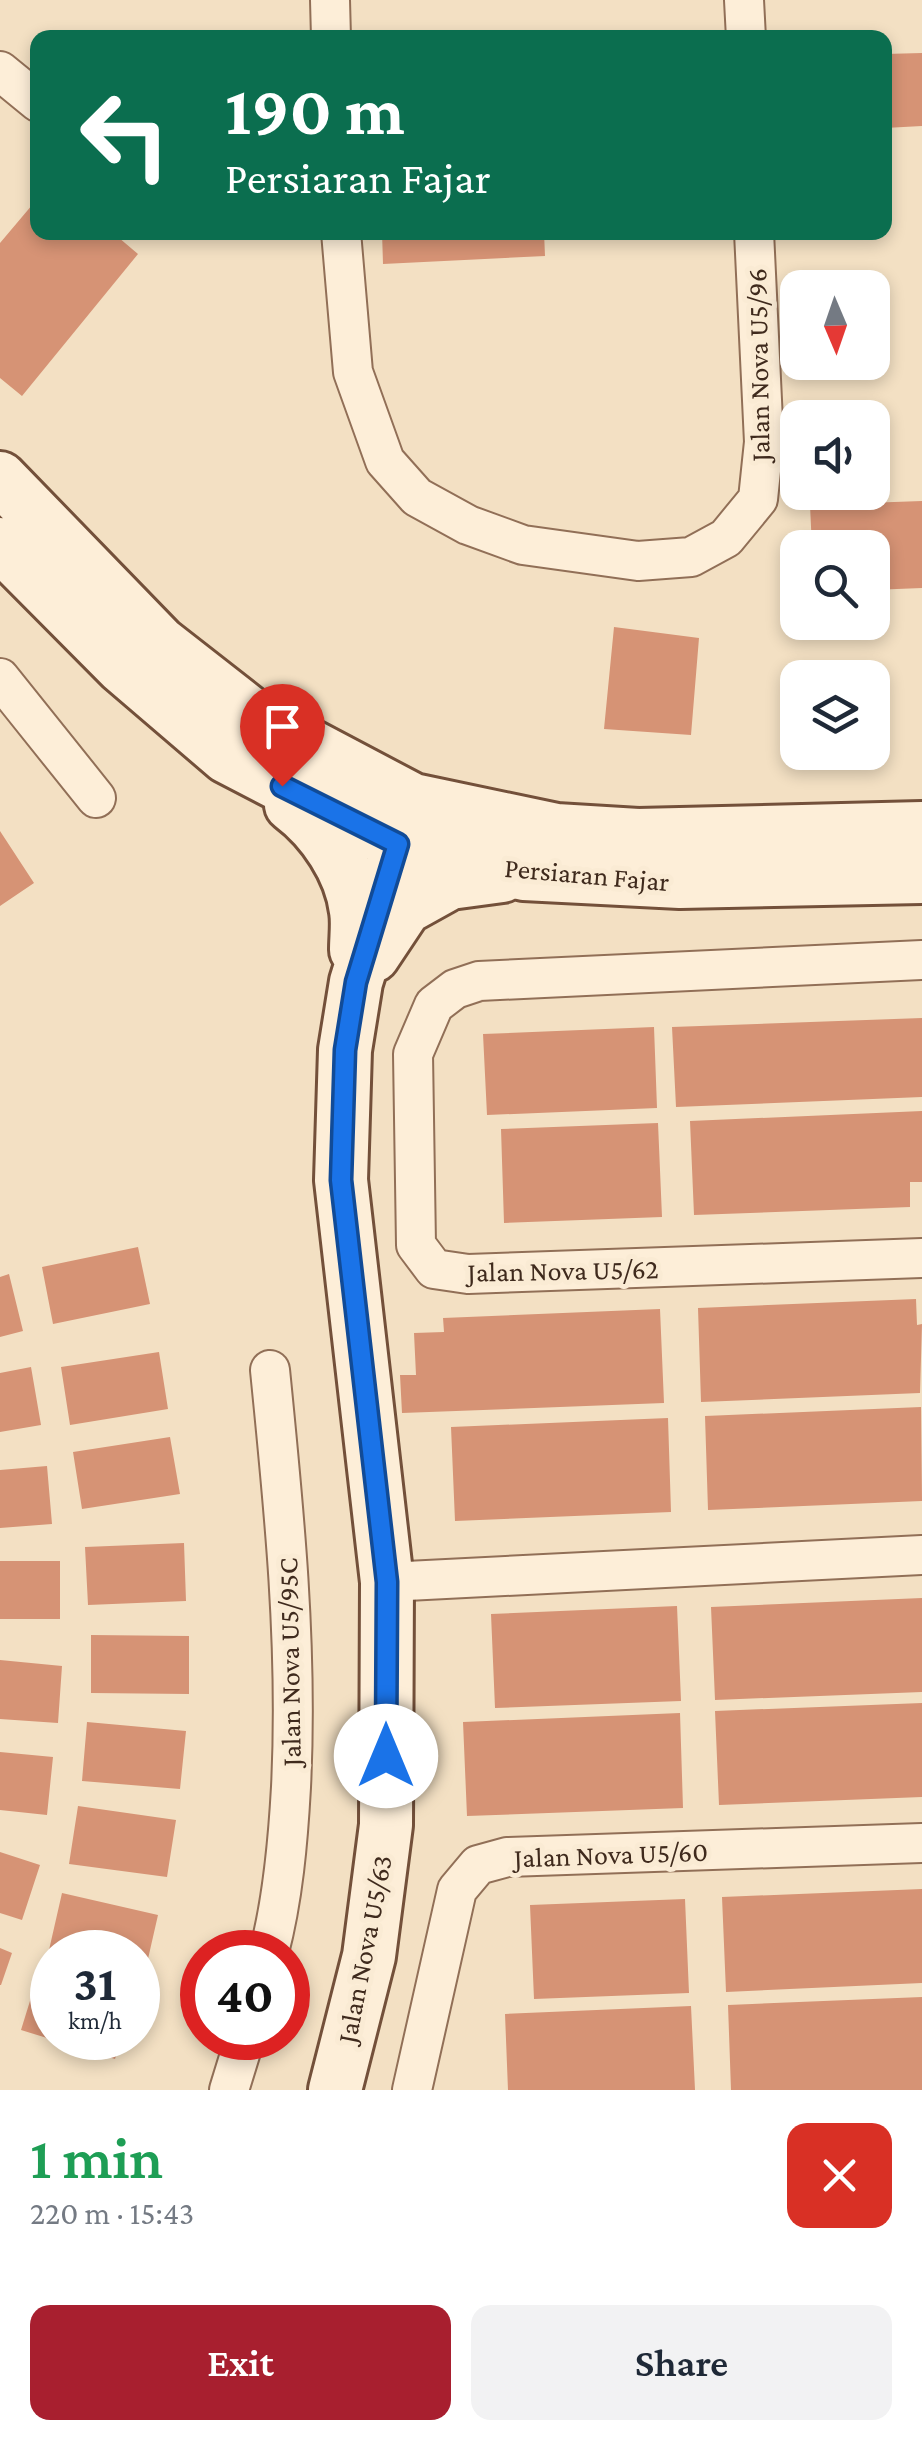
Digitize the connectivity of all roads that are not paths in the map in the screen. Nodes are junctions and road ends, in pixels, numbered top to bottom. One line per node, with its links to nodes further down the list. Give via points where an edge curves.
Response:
1 (330, 0): 3 (street)
2 (744, 0): 4 (street)
3 (331, 30)
4 (746, 30)
5 (0, 71): 6 (street)
6 (30, 95)
7 (343, 240): 8 (street, Jalan Nova U5/96, via 352,372 385,461 418,497 522,545 638,561 690,557 726,538 758,499 764,442)
8 (754, 240)
9 (0, 478): 14 (main road, via 160,643)
10 (0, 544): 12 (main road, Persiaran Fajar, via 122,667)
11 (0, 678): 13 (street)
12 (227, 757): 14 (main road, Persiaran Fajar); 19 (main road, via 308,818 338,857 356,910)
13 (96, 798)
14 (405, 822): 15 (main road, via 486,818 638,834); 16 (main road, Persiaran Fajar); 19 (main road, Jalan Nova U5/63)
15 (922, 828)
16 (524, 874): 17 (main road, Persiaran Fajar, via 680,882); 19 (main road, via 450,883 405,908)
17 (922, 877)
18 (922, 960): 20 (street, Jalan Nova U5/62, via 479,981 434,1005 413,1054 416,1245 434,1269 468,1274)
19 (356, 982): 23 (main road, Jalan Nova U5/63, via 345,1050 341,1180)
20 (922, 1258)
21 (270, 1370): 25 (street, Jalan Nova U5/95C, via 293,1631 294,1728 288,1835)
22 (922, 1554): 23 (street)
23 (387, 1582): 28 (main road, Jalan Nova U5/63, via 386,1825 369,1956)
24 (922, 1843): 29 (street, Jalan Nova U5/60, via 507,1857 478,1866 457,1890)
25 (273, 1930)
26 (238, 2060): 27 (street)
27 (229, 2090)
28 (336, 2090)
29 (412, 2090)

